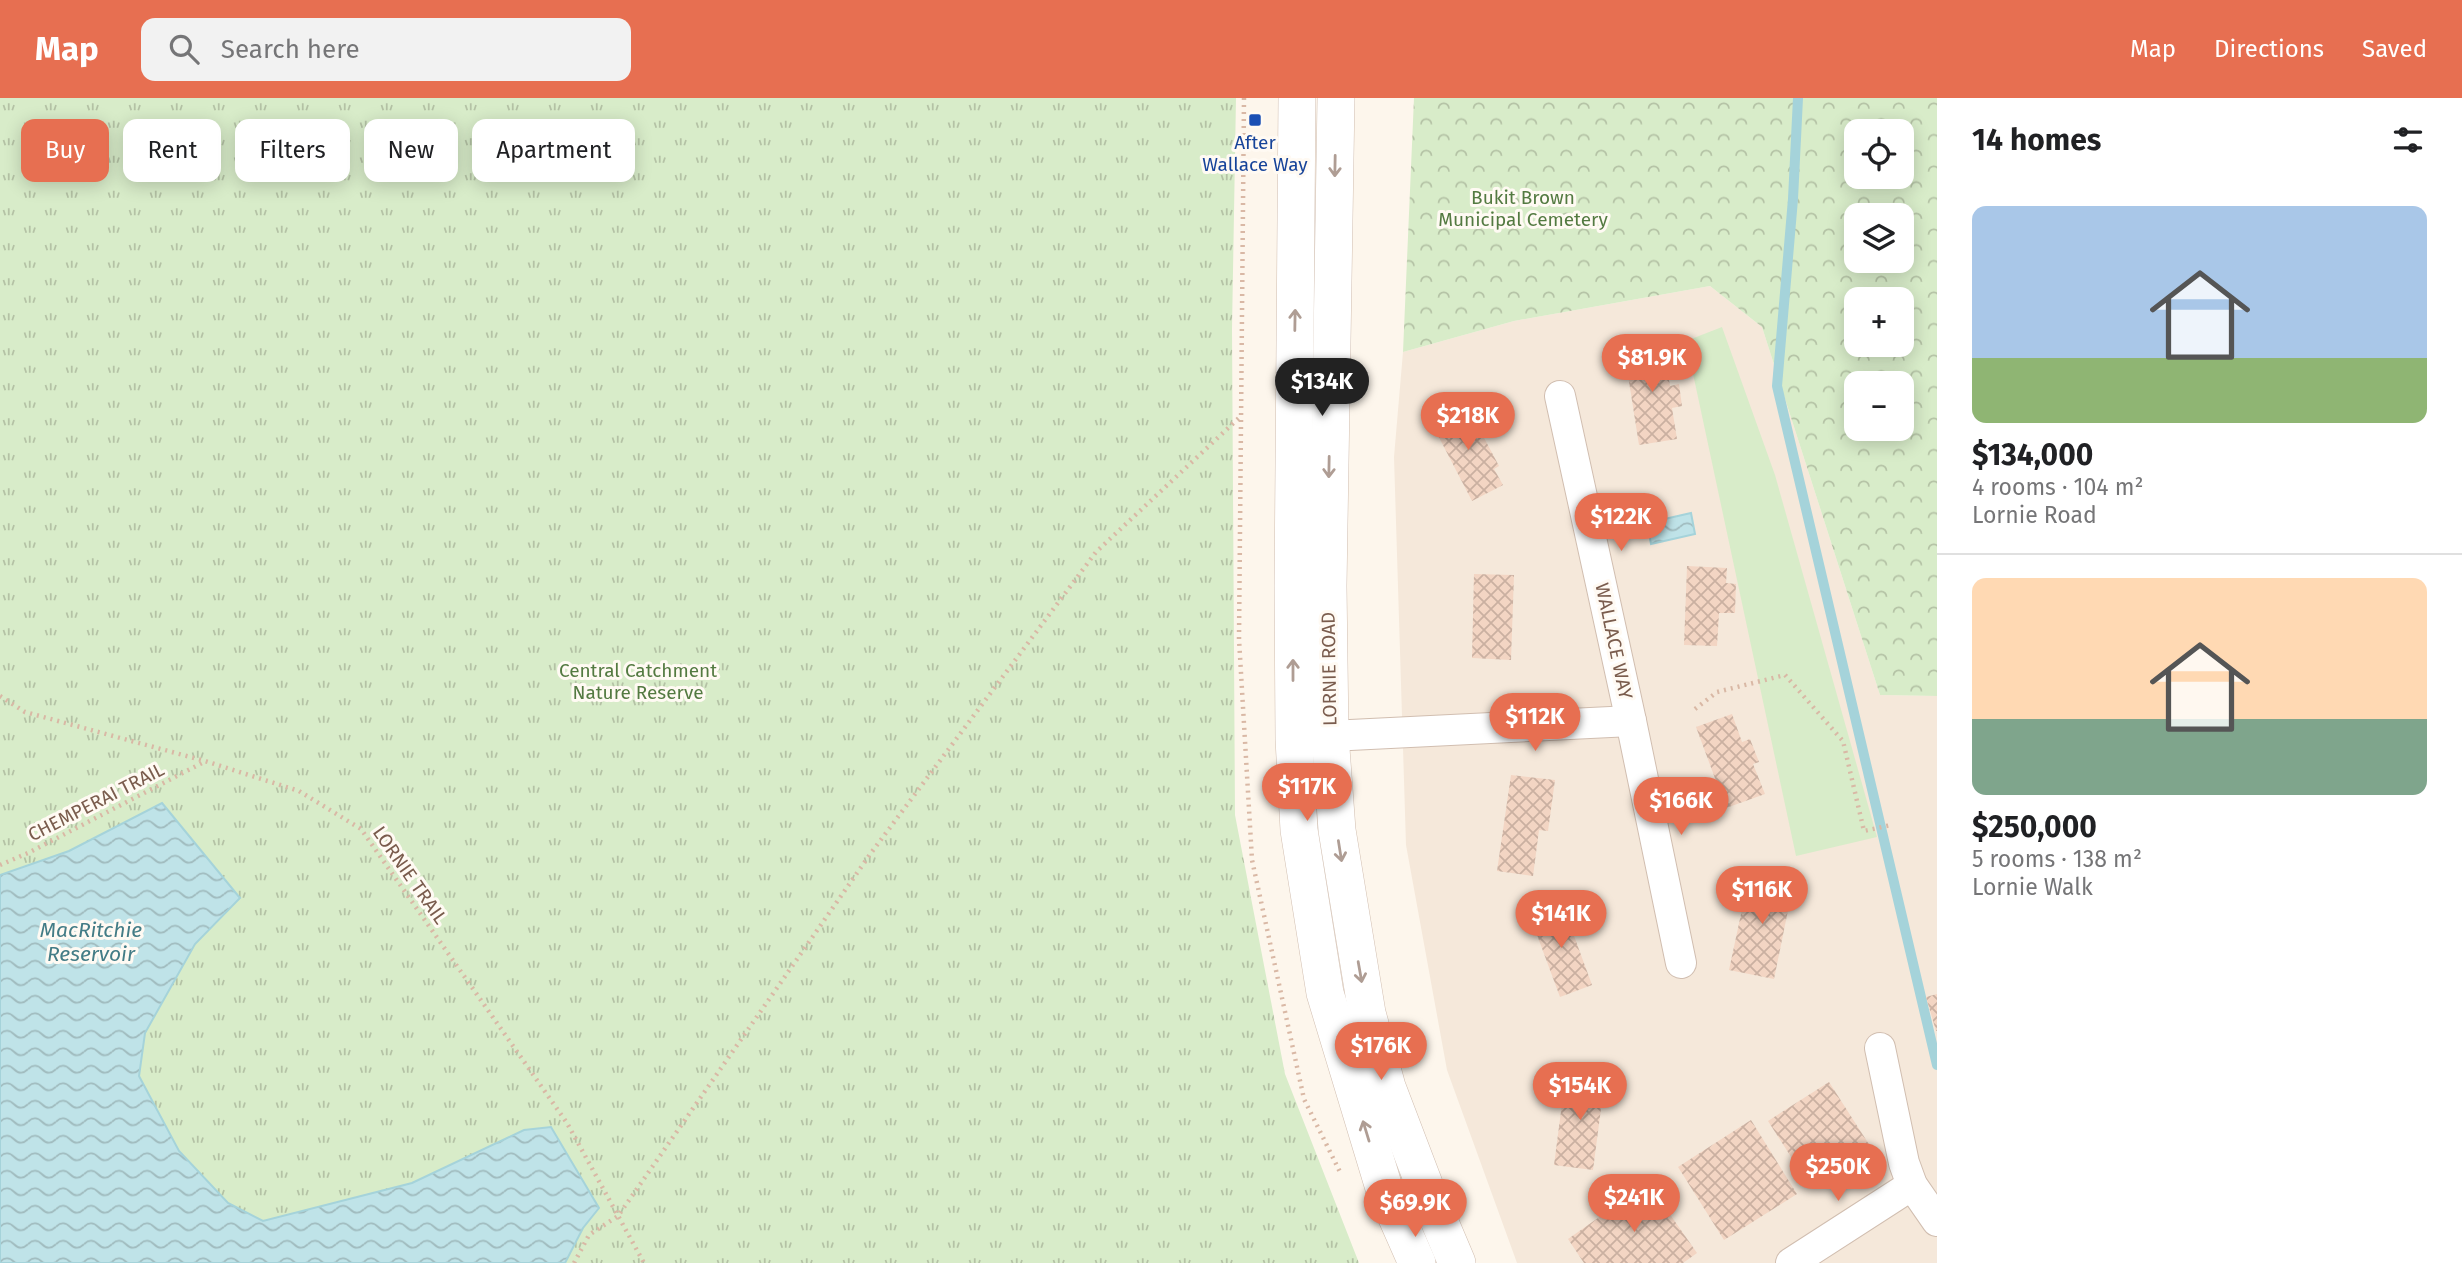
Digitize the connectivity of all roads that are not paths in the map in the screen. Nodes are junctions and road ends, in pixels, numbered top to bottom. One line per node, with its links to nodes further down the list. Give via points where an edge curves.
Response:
1 (1297, 98): 6 (street, LORNIE ROAD, one-way to 1)
2 (1336, 98): 5 (street, LORNIE ROAD, one-way to 5, via 1328,496)
3 (1560, 396): 4 (street, WALLACE WAY)
4 (1631, 721): 5 (street, WALLACE WAY); 7 (street, WALLACE WAY)
5 (1330, 735): 6 (street, WALLACE WAY); 12 (street, LORNIE ROAD, one-way to 12, via 1337,830 1367,1013 1387,1087)
6 (1294, 739): 11 (street, LORNIE ROAD, one-way to 6, via 1384,1188 1325,993 1299,830)
7 (1681, 963)
8 (1880, 1048): 9 (street)
9 (1912, 1185): 10 (street); 13 (street)
10 (1937, 1221)
11 (1418, 1263)
12 (1457, 1263)
13 (1791, 1263)

